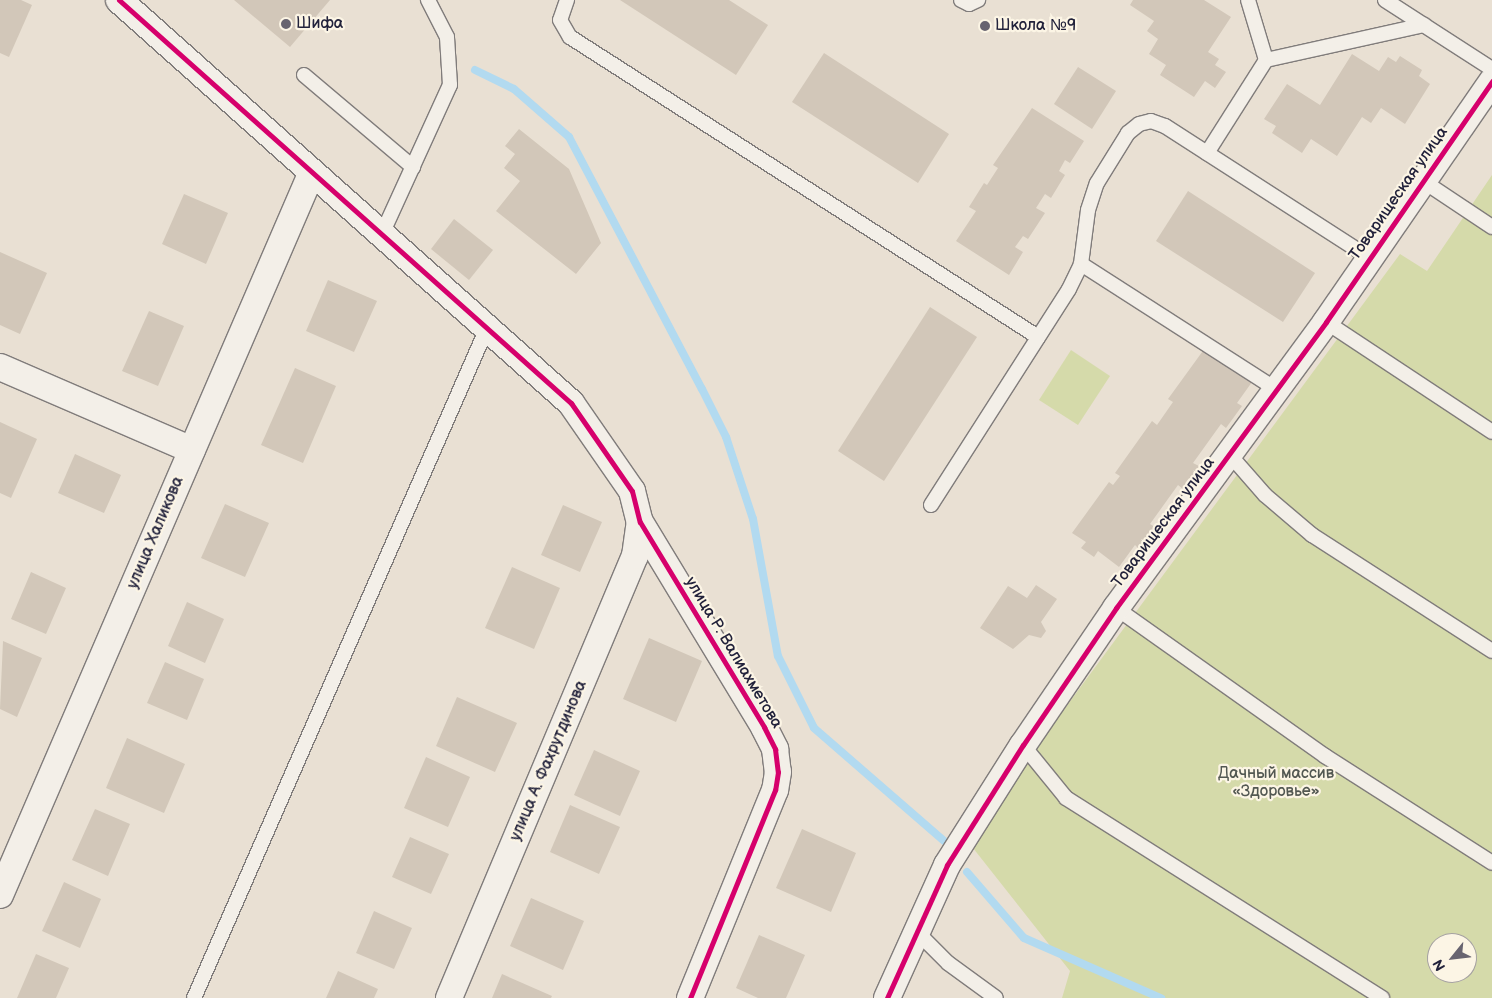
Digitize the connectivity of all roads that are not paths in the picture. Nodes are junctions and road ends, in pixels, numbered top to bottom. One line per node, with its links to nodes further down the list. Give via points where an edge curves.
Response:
1 (119, 0): 15 (street)
2 (428, 0): 14 (lane, via 447,37 450,85)
3 (961, 0): 4 (lane, via 969,4)
4 (978, 0)
5 (1248, 0): 9 (lane)
6 (1385, 0): 8 (lane)
7 (562, 2): 23 (lane, via 560,20 570,37)
8 (1424, 25): 9 (lane); 10 (lane)
9 (1266, 60): 13 (lane)
10 (1492, 69)
11 (304, 75): 14 (lane)
12 (1492, 81): 16 (street, Товарищеская улица)
13 (1207, 153): 19 (lane); 20 (lane, via 1165,126 1151,121 1139,124 1128,134 1097,182 1088,210)
14 (413, 167): 18 (lane)
15 (312, 172): 18 (street); 27 (street, улица Халикова)
16 (1423, 181): 17 (lane); 19 (street, Товарищеская улица)
17 (1492, 227)
18 (382, 234): 22 (street)
19 (1370, 258): 21 (street, Товарищеская улица)
20 (1081, 264): 23 (lane); 25 (lane)
21 (1326, 322): 25 (street, Товарищеская улица); 26 (lane)
22 (487, 328): 30 (street, via 571,402 632,491); 37 (lane)
23 (1038, 337): 29 (lane)
24 (0, 367): 27 (street)
25 (1277, 390): 28 (street, Товарищеская улица)
26 (1492, 432)
27 (192, 450): 35 (street, улица Халикова)
28 (1230, 455): 31 (street, Товарищеская улица); 32 (lane, via 1265,495 1312,535)
29 (931, 505)
30 (640, 522): 38 (street, улица А. Фахрутдинова, via 635,556); 39 (street, улица Р. Валиахметова, via 764,727 775,749 778,772 775,790)
31 (1116, 608): 33 (street, Товарищеская улица); 34 (lane, via 1325,756)
32 (1492, 651)
33 (1023, 744): 36 (street, Товарищеская улица, via 947,865); 42 (lane, via 1066,798)
34 (1492, 864)
35 (0, 895)
36 (917, 932): 40 (street, Товарищеская улица); 41 (lane, via 948,963)
37 (194, 998)
38 (449, 998)
39 (690, 998)
40 (887, 998)
41 (996, 998)
42 (1382, 998)

